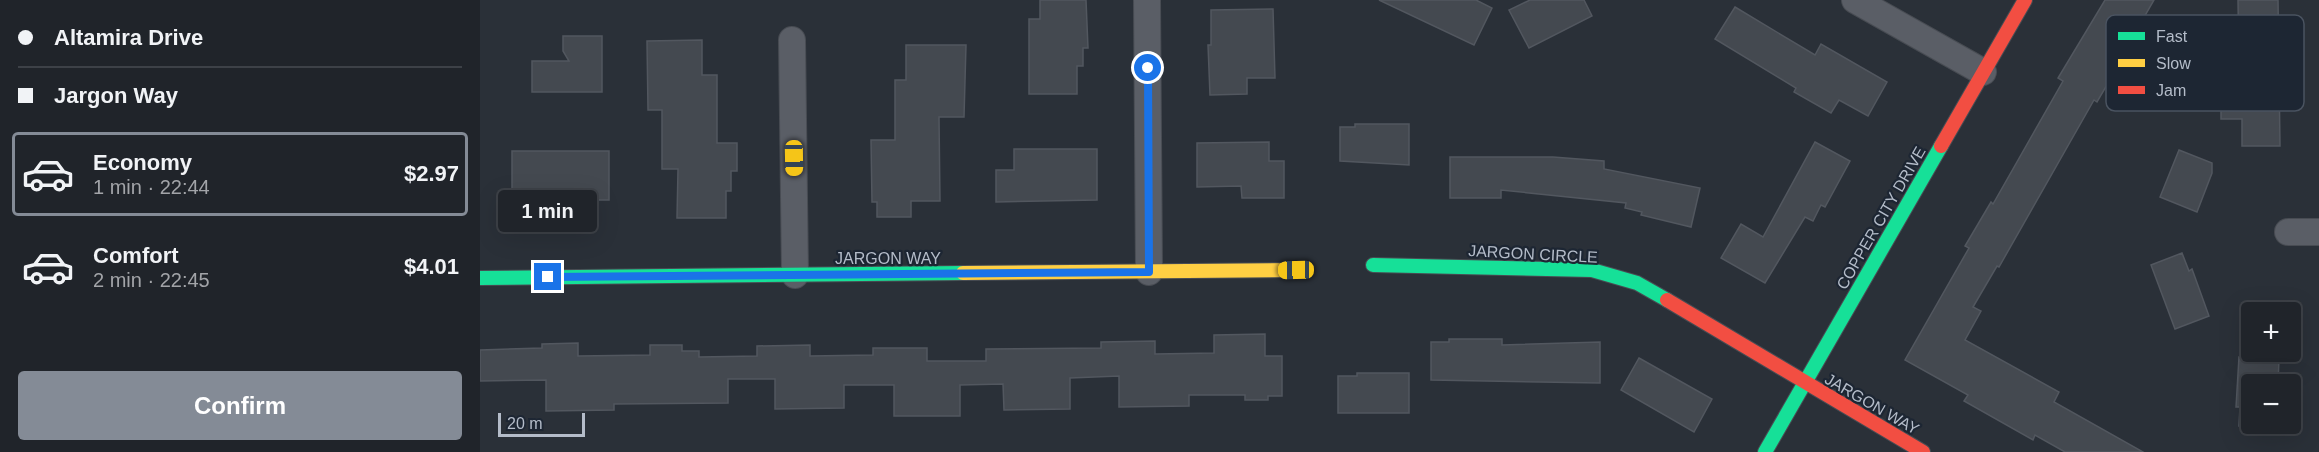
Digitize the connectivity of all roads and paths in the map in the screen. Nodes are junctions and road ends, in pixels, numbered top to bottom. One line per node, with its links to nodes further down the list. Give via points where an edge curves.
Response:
1 (1147, 0): 10 (street)
2 (1855, 0): 5 (street)
3 (2025, 0): 5 (street, COPPER CITY DRIVE)
4 (792, 40): 11 (street)
5 (1983, 72): 13 (street, COPPER CITY DRIVE)
6 (2288, 232): 7 (street)
7 (2319, 232)
8 (1373, 265): 13 (street, JARGON CIRCLE, via 1592,270 1637,283)
9 (1296, 270): 10 (street, JARGON WAY)
10 (1149, 272): 11 (street, JARGON WAY)
11 (795, 275): 12 (street, JARGON WAY)
12 (480, 278)
13 (1805, 385): 14 (street, COPPER CITY DRIVE); 15 (street, JARGON WAY)
14 (1765, 452)
15 (1923, 452)

